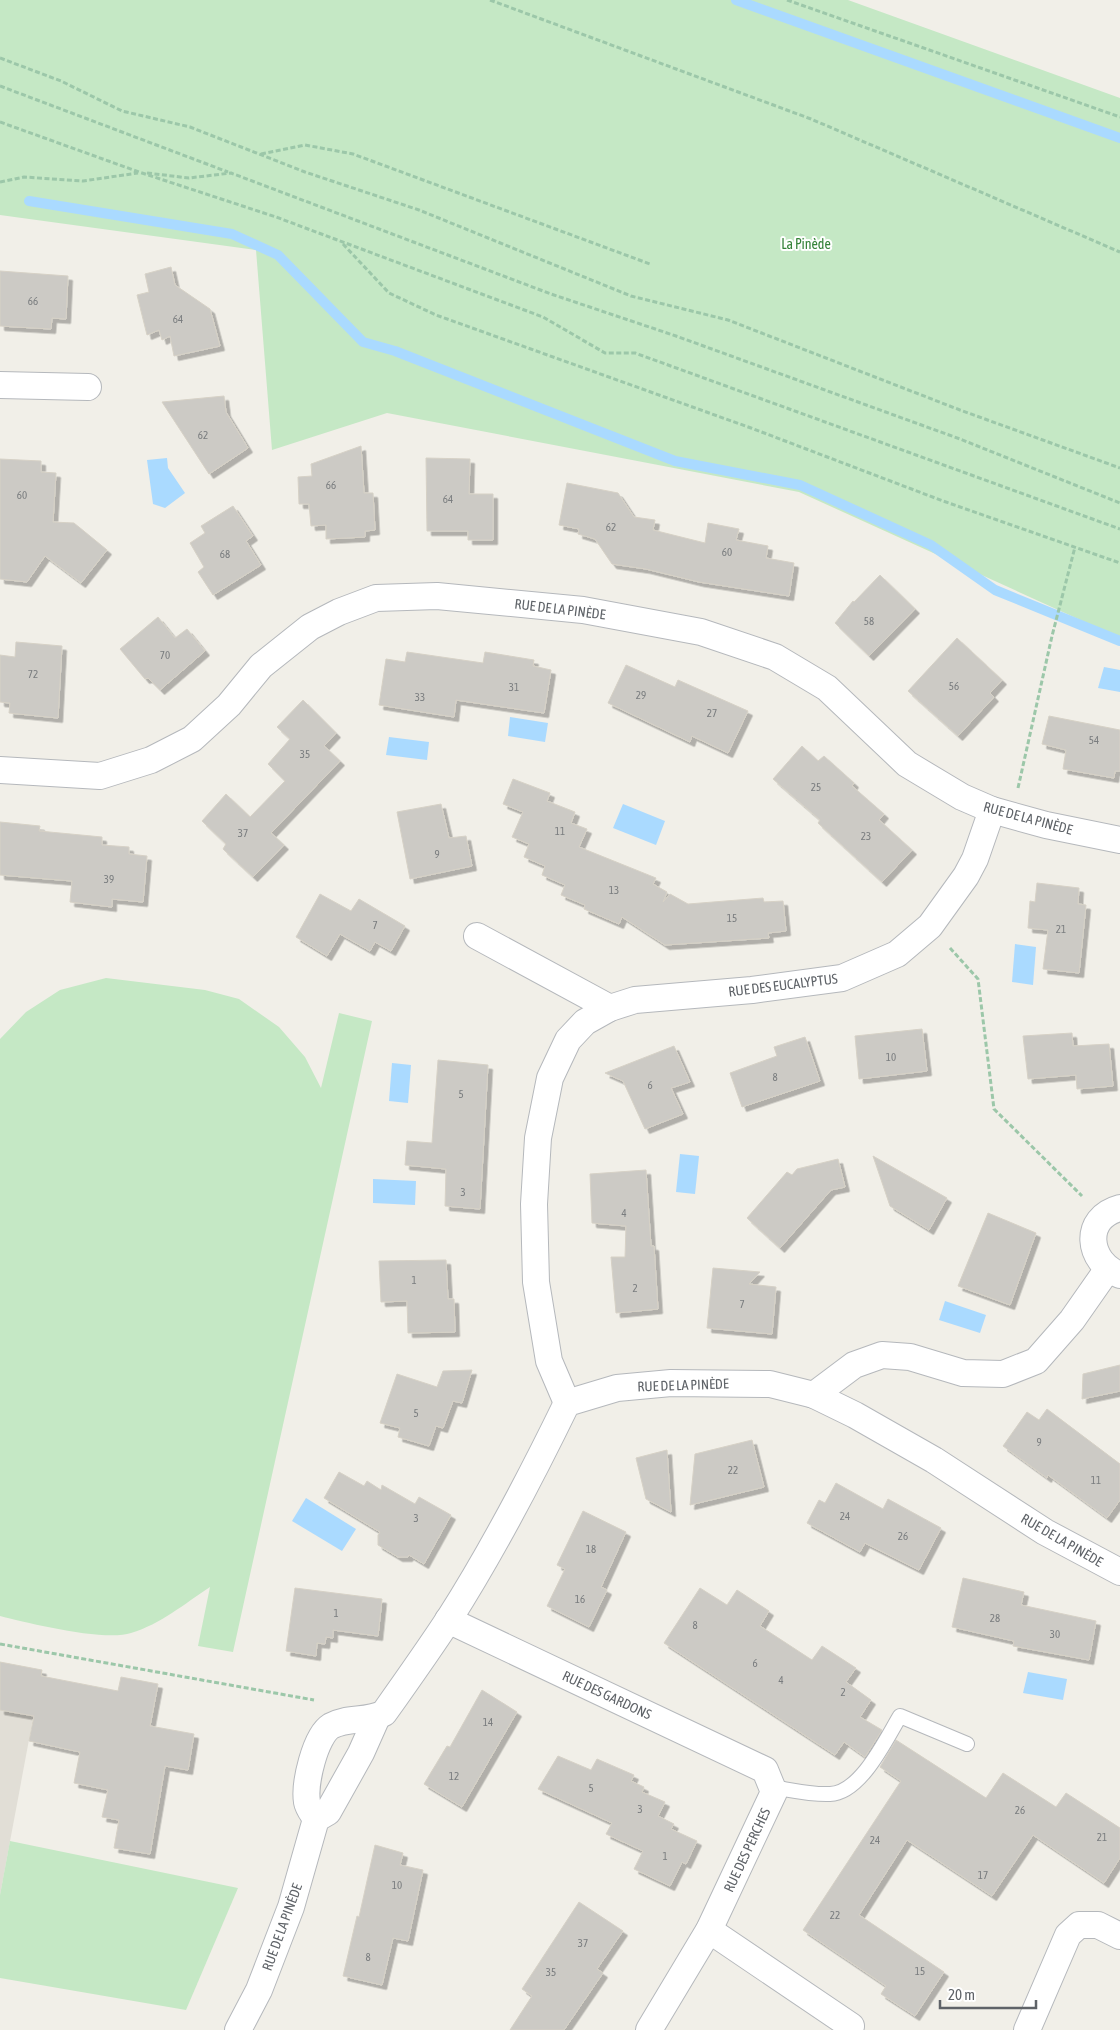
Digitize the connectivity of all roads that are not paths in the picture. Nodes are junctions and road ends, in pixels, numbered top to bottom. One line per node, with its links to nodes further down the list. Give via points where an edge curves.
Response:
1 (0, 385): 2 (street)
2 (88, 387)
3 (0, 770): 4 (street, RUE DE LA PINÈDE, via 100,776 151,760 192,739 230,705 262,666 310,627 376,598 437,596 583,610 701,632 775,657 827,688 907,764 962,797)
4 (1002, 813): 5 (street, RUE DE LA PINÈDE); 7 (street, RUE DES EUCALYPTUS, via 966,876 930,926 897,954 842,978 635,1000)
5 (1120, 840)
6 (477, 936): 7 (street)
7 (610, 1008): 11 (street, RUE DES EUCALYPTUS, via 585,1022 568,1040 550,1078 538,1138 534,1204 536,1282 549,1361)
8 (1112, 1213): 9 (street, via 1093,1230 1092,1243)
9 (1114, 1272): 10 (street, via 1036,1361 1003,1374 963,1373 910,1357 882,1355 854,1365)
10 (814, 1395): 11 (street, RUE DE LA PINÈDE, via 770,1384 671,1383 617,1388); 12 (street, RUE DE LA PINÈDE, via 934,1460 1045,1532)
11 (567, 1403): 13 (street, via 508,1519)
12 (1120, 1572)
13 (448, 1620): 14 (street, via 384,1713); 16 (street, RUE DES GARDONS)
14 (377, 1717): 17 (street, via 328,1812); 17 (street, via 354,1719 331,1727 319,1741 306,1782 307,1804)
15 (967, 1744): 16 (lane, via 900,1716 851,1787 832,1794)
16 (769, 1779): 18 (street, RUE DES PERCHES, via 774,1792)
17 (316, 1819): 21 (street, RUE DE LA PINÈDE, via 291,1907 259,1990)
18 (708, 1930): 20 (street); 22 (street, RUE DES PERCHES)
19 (1120, 1936): 23 (street, via 1098,1925 1079,1925 1068,1935)
20 (851, 2026)
21 (238, 2030)
22 (649, 2030)
23 (1027, 2030)

